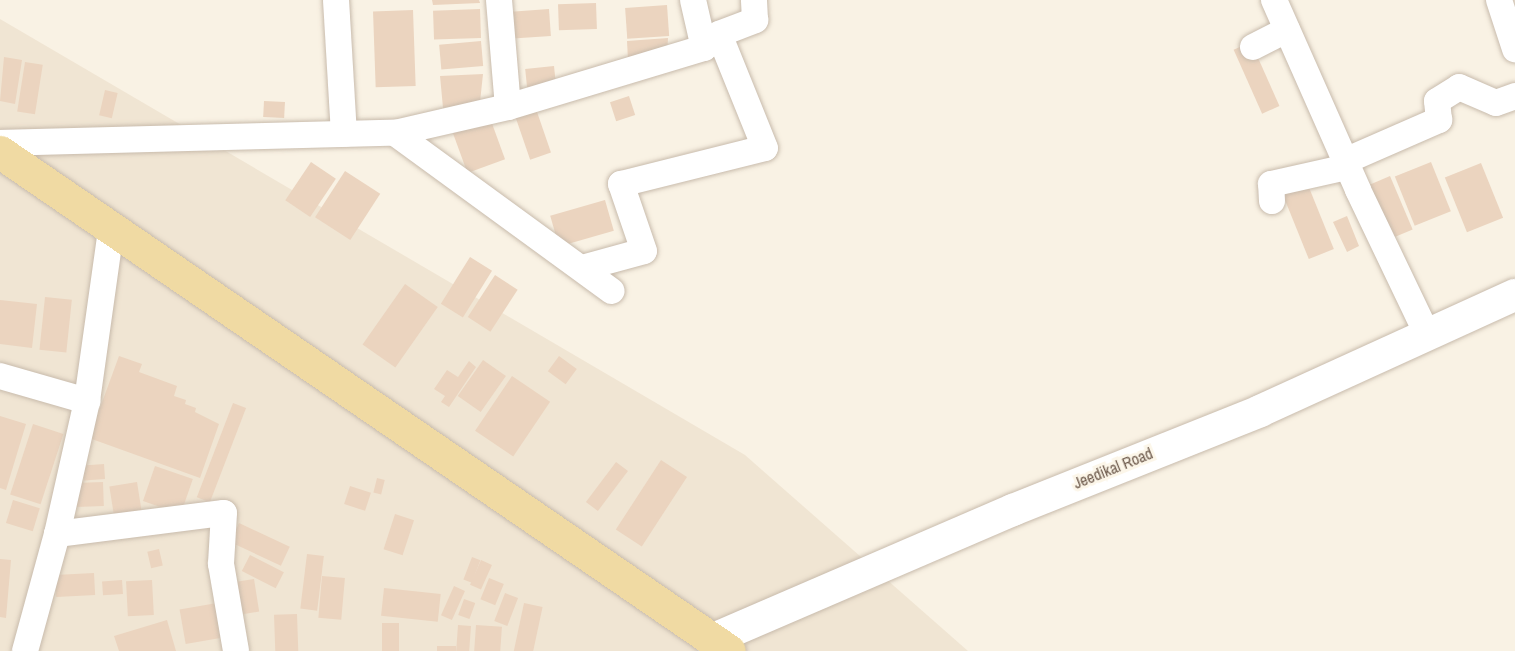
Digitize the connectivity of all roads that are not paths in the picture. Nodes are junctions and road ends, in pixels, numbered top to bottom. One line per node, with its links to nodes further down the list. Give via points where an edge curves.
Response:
1 (336, 0): 13 (street)
2 (499, 0): 11 (street)
3 (693, 0): 11 (street, via 704,48)
4 (754, 0): 19 (street, via 755,20 719,34 765,148 621,184 644,251)
5 (1274, 0): 7 (street)
6 (1499, 0): 9 (street)
7 (1287, 30): 8 (street); 16 (street)
8 (1253, 47)
9 (1515, 49)
10 (1515, 96): 16 (street, via 1496,102 1459,87 1437,101 1439,120)
11 (507, 107): 12 (street)
12 (394, 133): 13 (street); 19 (street)
13 (344, 134): 14 (street)
14 (0, 143)
15 (0, 152): 18 (main road)
16 (1346, 164): 17 (street, via 1271,184); 22 (street)
17 (1272, 201)
18 (111, 230): 24 (street); 26 (main road)
19 (582, 268): 20 (street)
20 (612, 291)
21 (1515, 295): 22 (street, Jeedikal Road)
22 (1427, 334): 26 (street, Jeedikal Road, via 1260,411 1013,510)
23 (0, 376): 24 (street)
24 (87, 401): 25 (street)
25 (57, 534): 27 (street); 28 (street, via 224,513 221,564)
26 (720, 645)
27 (25, 651)
28 (236, 651)

